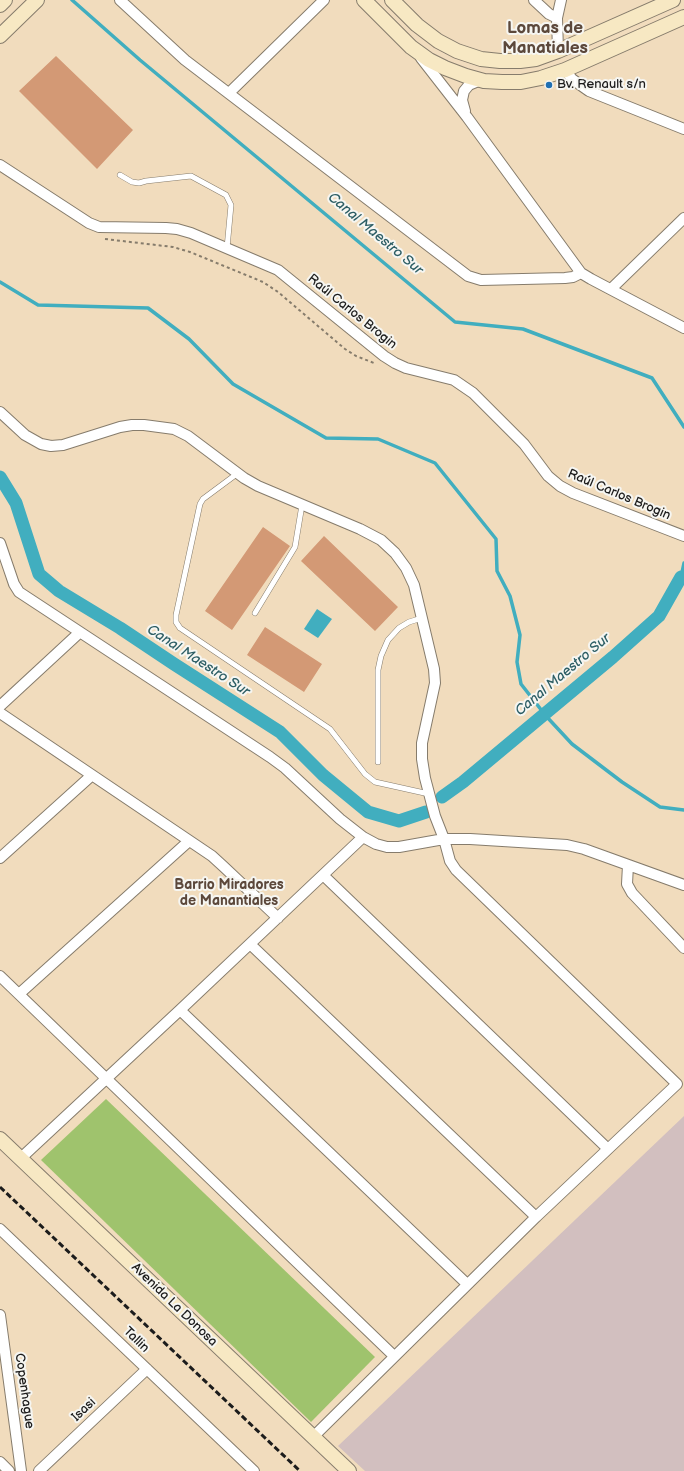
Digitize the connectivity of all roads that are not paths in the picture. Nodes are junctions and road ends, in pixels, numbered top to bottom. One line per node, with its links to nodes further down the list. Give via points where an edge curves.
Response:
1 (37, 0): 11 (main road)
2 (120, 0): 16 (street, via 168,46)
3 (324, 0): 16 (street)
4 (364, 0): 12 (main road)
5 (392, 0): 13 (main road, via 417,25 438,41 481,59 520,61)
6 (534, 0): 10 (street)
7 (561, 0): 10 (street)
8 (673, 0): 13 (main road)
9 (684, 17): 14 (main road)
10 (557, 18): 13 (street)
11 (0, 36)
12 (411, 46): 15 (main road, via 445,68); 17 (street)
13 (558, 51)
14 (565, 70): 15 (main road, via 521,82); 18 (street, via 572,79 589,91)
15 (481, 80): 17 (street, via 469,85 464,91 462,100)
16 (229, 93): 23 (street, via 468,276 481,280 565,278)
17 (465, 113): 23 (street)
18 (684, 129)
19 (0, 165): 22 (street, Raúl Carlos Brogin, via 99,227 166,228 191,233)
20 (120, 175): 22 (lane, via 139,184 191,176 226,195 231,205)
21 (684, 218): 24 (street)
22 (226, 248): 29 (street, Raúl Carlos Brogin, via 278,270 395,363 454,380 473,392 524,444 548,476 560,486)
23 (581, 273): 24 (street)
24 (612, 289): 25 (street)
25 (684, 328)
26 (0, 412): 27 (street, via 25,435 50,446 132,425 174,428)
27 (238, 473): 28 (street, via 258,486); 39 (lane, via 200,504 176,622 180,628 330,729 365,774 375,782)
28 (302, 505): 32 (lane, via 295,548); 33 (street, via 381,540 406,568 414,585)
29 (684, 536)
30 (0, 543): 31 (street)
31 (2, 557): 34 (street, via 19,592)
32 (255, 613)
33 (422, 618): 37 (lane, via 399,628 388,640 381,656 378,670); 39 (street, via 435,682 422,743 422,759)
34 (79, 632): 35 (street); 40 (street, via 270,757)
35 (0, 706)
36 (0, 713): 38 (street)
37 (378, 762)
38 (91, 776): 42 (street); 43 (street)
39 (429, 794): 41 (street)
40 (362, 837): 41 (street, via 387,847); 45 (street)
41 (444, 840): 44 (street, via 470,839 567,845); 54 (street, via 450,861 456,870)
42 (189, 841): 47 (street, via 224,866); 51 (street)
43 (0, 858)
44 (628, 865): 46 (street); 49 (street, via 627,884 632,893)
45 (323, 875): 47 (street); 56 (street)
46 (684, 885)
47 (278, 918): 48 (street)
48 (250, 944): 52 (street); 58 (street)
49 (684, 948)
50 (0, 976): 51 (street)
51 (19, 994): 53 (street)
52 (180, 1010): 53 (street); 60 (street)
53 (107, 1079): 57 (street); 62 (street)
54 (680, 1081): 56 (street)
55 (0, 1139): 57 (main road, Avenida La Donosa)
56 (608, 1149): 58 (street)
57 (21, 1158): 64 (main road, Avenida La Donosa)
58 (536, 1217): 60 (street)
59 (0, 1229): 63 (street, Tallin)
60 (467, 1284): 62 (street)
61 (0, 1315): 67 (street, Copenhague)
62 (394, 1356): 64 (street)
63 (147, 1369): 68 (street, Isasi); 69 (street, Tallin)
64 (313, 1436): 70 (main road, Avenida La Donosa)
65 (0, 1462): 66 (street)
66 (9, 1471)
67 (21, 1471)
68 (39, 1471)
69 (254, 1471)
70 (349, 1471)

